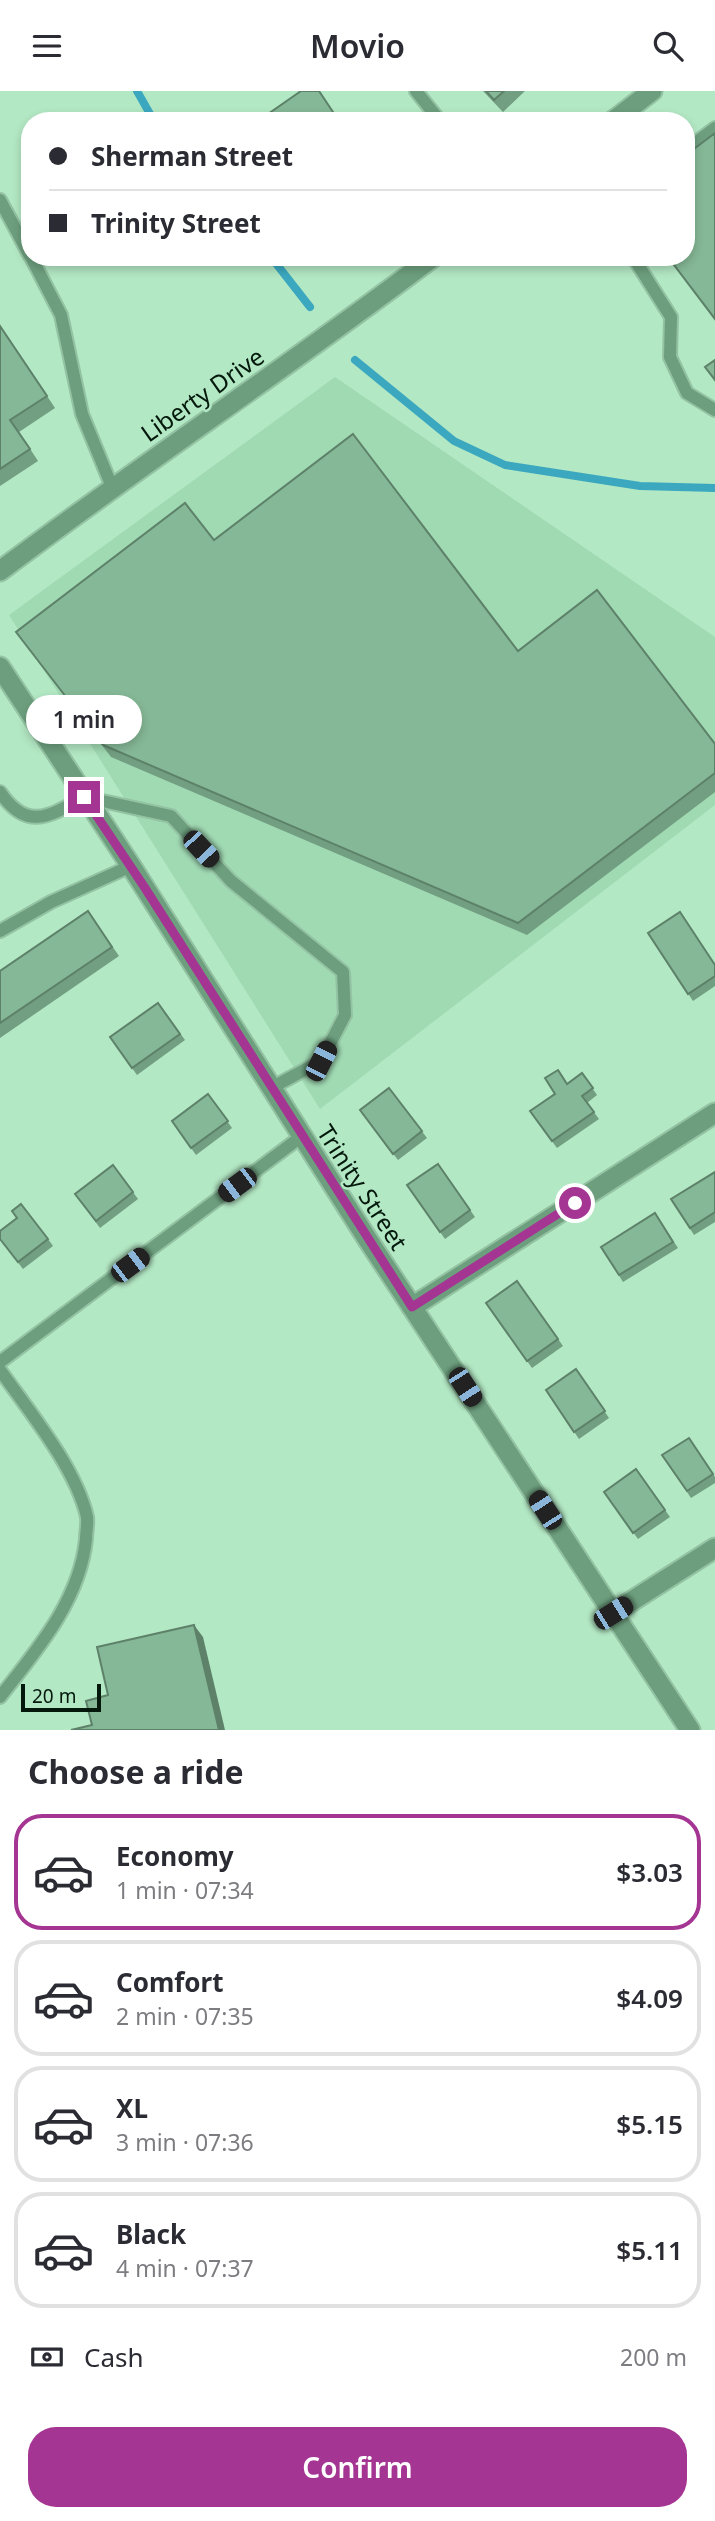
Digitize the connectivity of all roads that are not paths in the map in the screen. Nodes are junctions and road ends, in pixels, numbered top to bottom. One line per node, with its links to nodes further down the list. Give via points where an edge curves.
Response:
1 (416, 91): 3 (lane)
2 (652, 91): 4 (street)
3 (433, 112)
4 (625, 112)
5 (715, 128): 6 (lane)
6 (695, 143)
7 (0, 200): 8 (lane)
8 (21, 240)
9 (35, 266): 13 (lane, via 61,315 82,414)
10 (421, 266): 13 (street, Liberty Drive, via 345,325)
11 (639, 266): 12 (lane, via 671,317 670,357 687,393)
12 (715, 410)
13 (112, 487): 14 (street, Liberty Drive)
14 (0, 572)
15 (0, 667): 17 (street, Trinity Street)
16 (0, 792): 17 (lane, via 19,814 33,818 51,816)
17 (84, 797): 18 (street, Trinity Street); 20 (lane, via 171,816 231,881 343,972 345,1015 321,1061)
18 (131, 866): 19 (lane); 20 (street, Trinity Street)
19 (0, 931)
20 (271, 1088): 22 (street, Trinity Street)
21 (715, 1113): 23 (street)
22 (302, 1136): 23 (street, Trinity Street); 24 (lane)
23 (412, 1307): 27 (street, Trinity Street)
24 (0, 1362)
25 (0, 1370): 28 (lane, via 54,1448 88,1519 84,1556 68,1600)
26 (715, 1548): 27 (street)
27 (613, 1613): 29 (street, Trinity Street)
28 (0, 1697)
29 (690, 1730)

